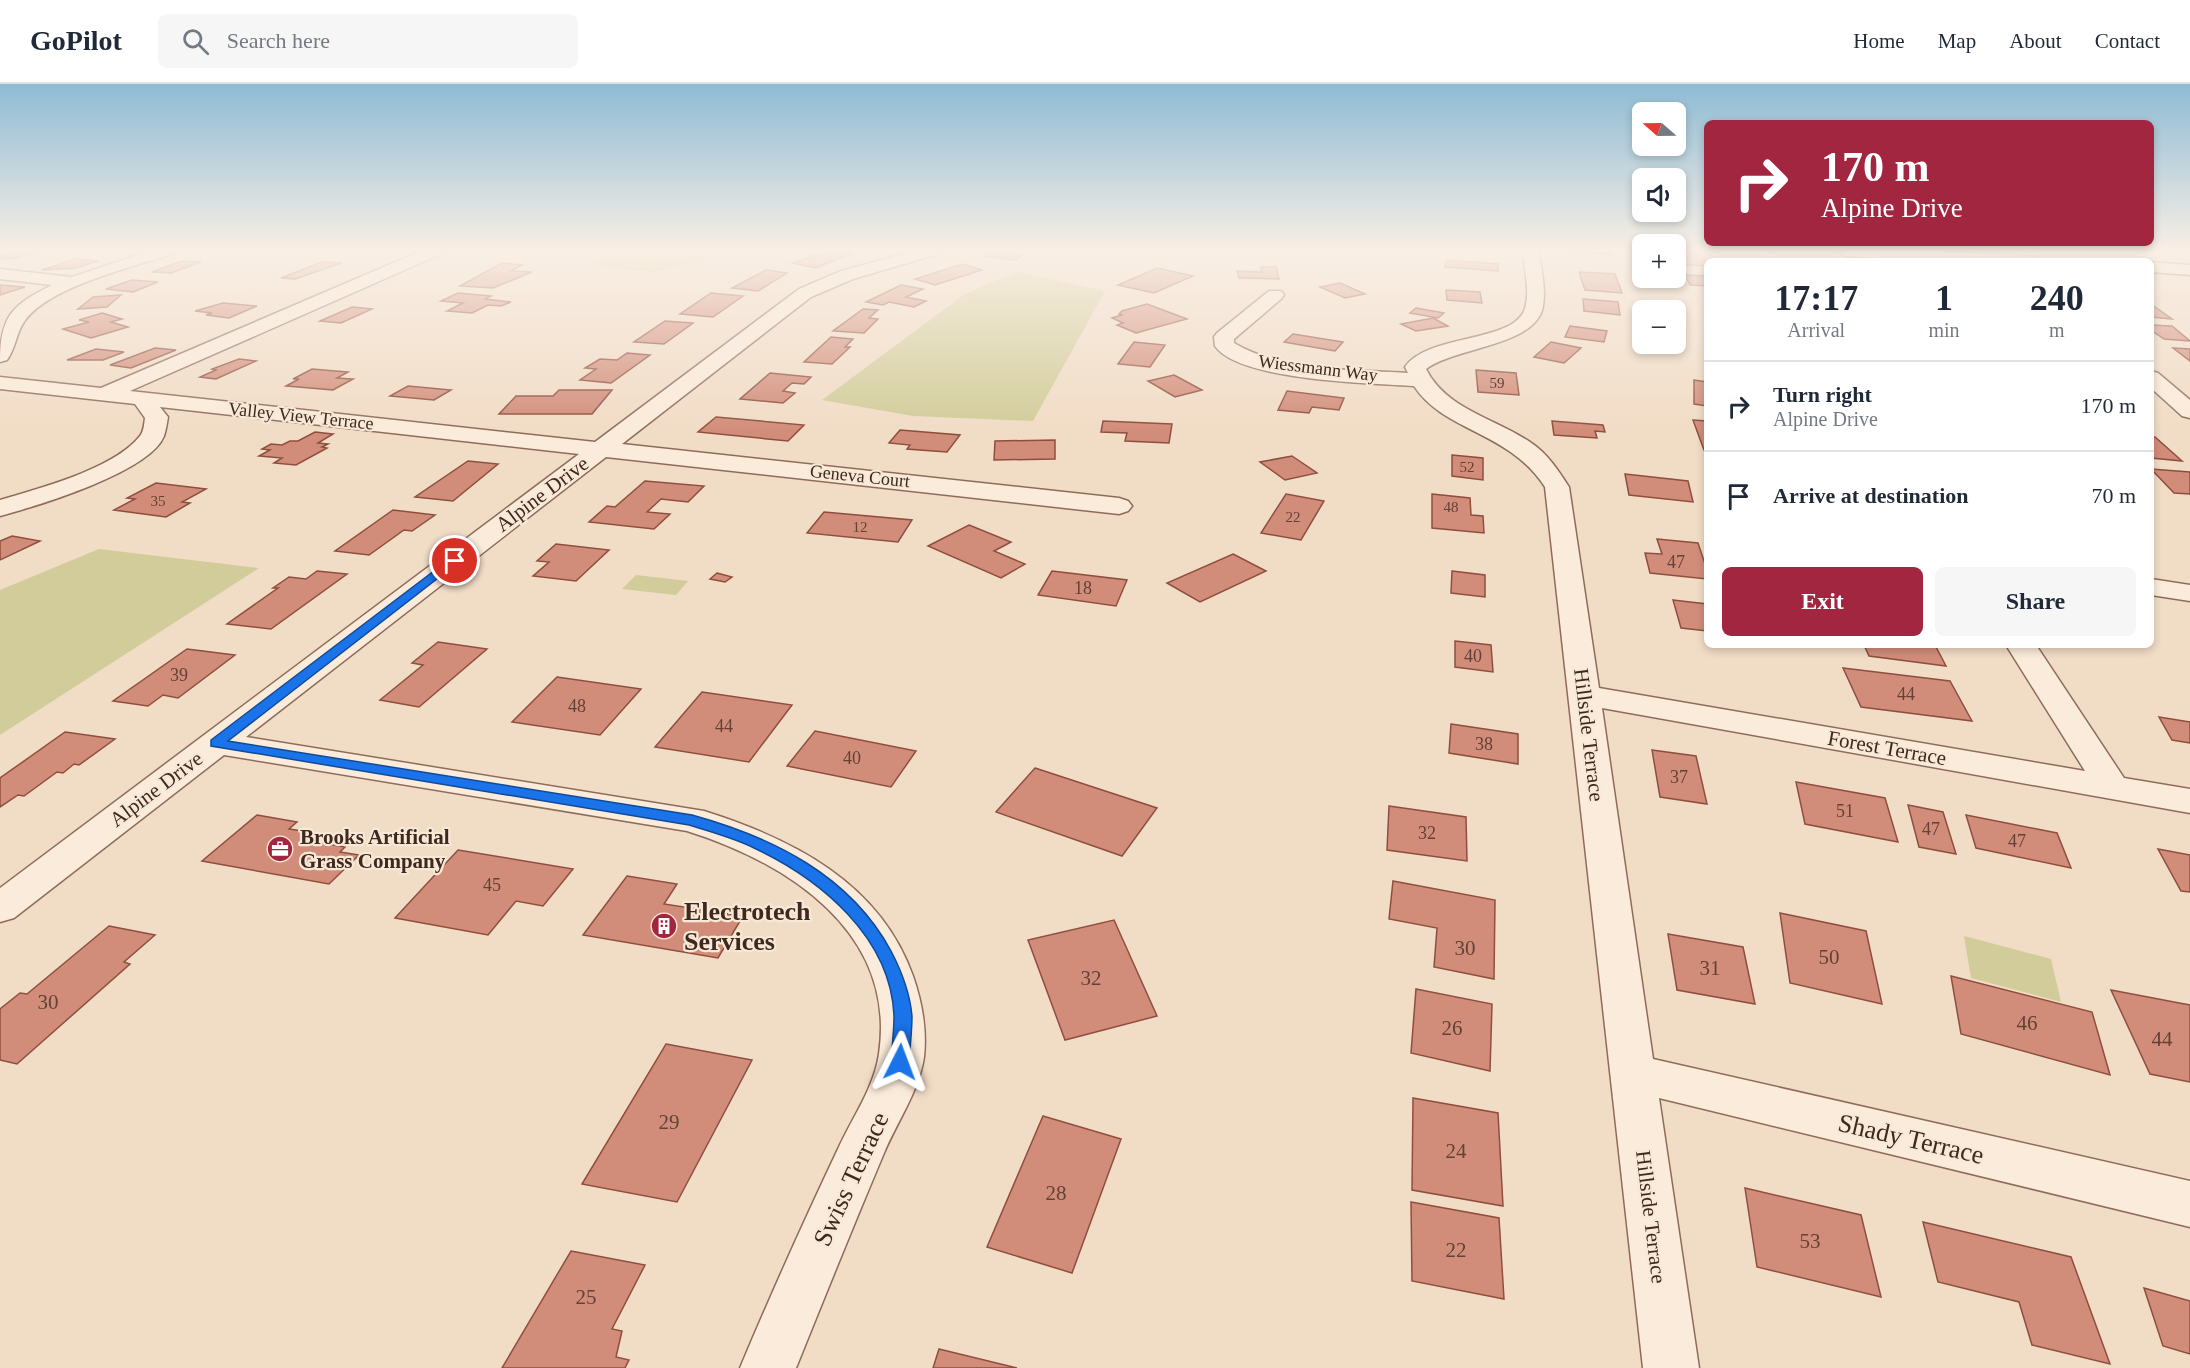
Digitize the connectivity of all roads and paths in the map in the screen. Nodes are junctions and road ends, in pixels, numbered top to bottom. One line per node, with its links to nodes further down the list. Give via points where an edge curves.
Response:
1 (23, 311): 6 (street, via 15,320 10,341)
2 (297, 311): 10 (street)
3 (781, 311): 13 (street, Alpine Drive)
4 (1255, 311): 7 (street, Wiessmann Way, via 1224,336 1225,346 1242,357 1279,366)
5 (1533, 311): 7 (street, via 1529,319 1505,333 1430,355 1415,367)
6 (0, 356)
7 (1419, 380): 19 (street, Hillside Terrace, via 1441,403 1516,441 1550,471 1557,487)
8 (2154, 380): 12 (street)
9 (0, 383): 10 (street, Valley View Terrace)
10 (105, 394): 11 (street, Valley View Terrace)
11 (141, 398): 13 (street, Valley View Terrace); 15 (street, via 155,412 156,423 139,450 88,479)
12 (2190, 411)
13 (601, 448): 14 (street, Geneva Court); 20 (street, Alpine Drive)
14 (1119, 506)
15 (0, 508)
16 (2154, 587): 17 (street)
17 (2190, 593)
18 (2023, 648): 21 (street)
19 (1584, 695): 21 (street, Forest Terrace); 24 (street, Hillside Terrace)
20 (216, 743): 23 (street, Alpine Drive); 26 (street, Swiss Terrace, via 692,820 758,843 803,867 841,896 872,931 893,971 903,1015 900,1062 890,1095 864,1144)
21 (2112, 787): 22 (street, Forest Terrace)
22 (2190, 801)
23 (0, 909)
24 (1633, 1073): 25 (street, Shady Terrace); 27 (street, Hillside Terrace)
25 (2190, 1204)
26 (768, 1368)
27 (1671, 1368)

